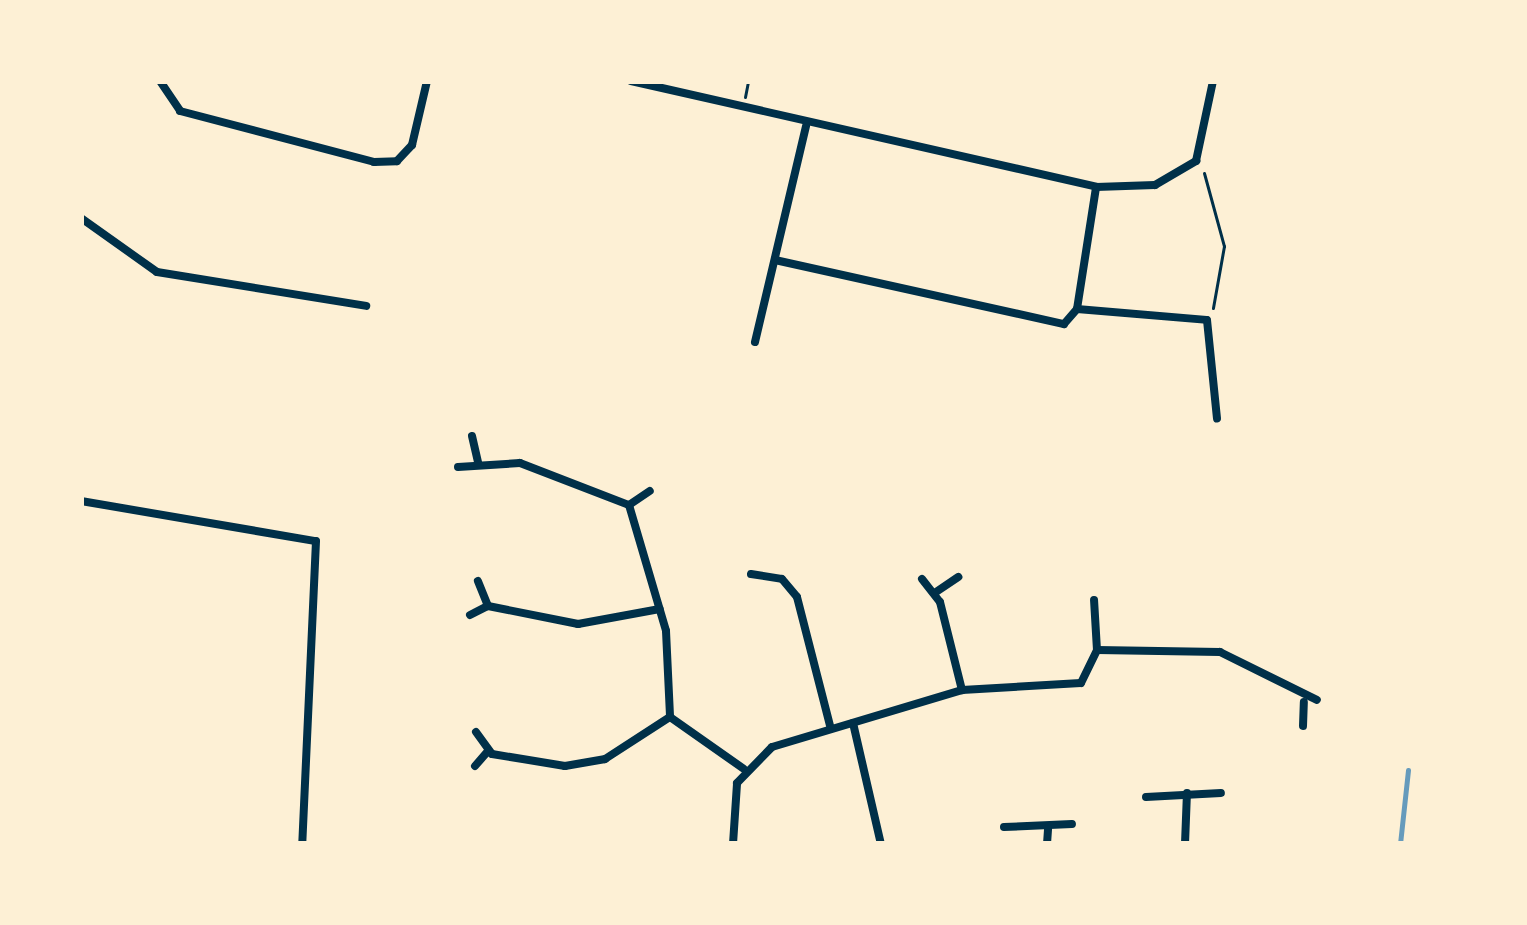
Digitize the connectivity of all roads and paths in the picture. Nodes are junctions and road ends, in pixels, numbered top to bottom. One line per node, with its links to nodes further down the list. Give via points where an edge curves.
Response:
1 (160, 81): 2 (street, via 179,111 374,162 397,161 412,145)
2 (428, 81)
3 (631, 81): 5 (street)
4 (1213, 81): 6 (street)
5 (806, 126): 7 (street); 9 (street)
6 (1196, 161): 7 (street, via 1155,185); 12 (path, via 1225,246)
7 (1096, 188): 11 (street)
8 (81, 218): 10 (street, via 157,272)
9 (775, 260): 11 (street, via 1042,327); 13 (street)
10 (366, 307)
11 (1077, 309): 12 (street)
12 (1207, 320): 14 (street)
13 (755, 342)
14 (1217, 418)
15 (472, 436): 16 (street)
16 (478, 464): 17 (street); 20 (street, via 537,467)
17 (458, 467)
18 (650, 491): 20 (street)
19 (81, 501): 48 (street, via 316,541)
20 (629, 505): 28 (street)
21 (752, 574): 37 (street, via 782,579 797,597)
22 (958, 577): 25 (street)
23 (922, 579): 25 (street)
24 (478, 581): 27 (street)
25 (936, 592): 31 (street)
26 (1094, 600): 30 (street)
27 (488, 606): 28 (street, via 578,624); 29 (street)
28 (660, 608): 34 (street)
29 (470, 615)
30 (1097, 650): 31 (street, via 1067,689); 33 (street, via 1220,652)
31 (962, 690): 35 (street)
32 (1317, 700): 33 (street)
33 (1304, 702): 36 (street)
34 (670, 717): 39 (street, via 584,764); 41 (street)
35 (853, 723): 37 (street); 50 (street)
36 (1303, 726)
37 (831, 729): 41 (street)
38 (476, 732): 39 (street)
39 (488, 751): 40 (street)
40 (475, 766)
41 (744, 769): 49 (street)
42 (1187, 793): 43 (street); 44 (street); 52 (street)
43 (1221, 794)
44 (1146, 797)
45 (1072, 824): 47 (street)
46 (1004, 826): 47 (street)
47 (1048, 829): 51 (street)
48 (302, 844)
49 (733, 844)
50 (881, 844)
51 (1047, 844)
52 (1185, 844)

